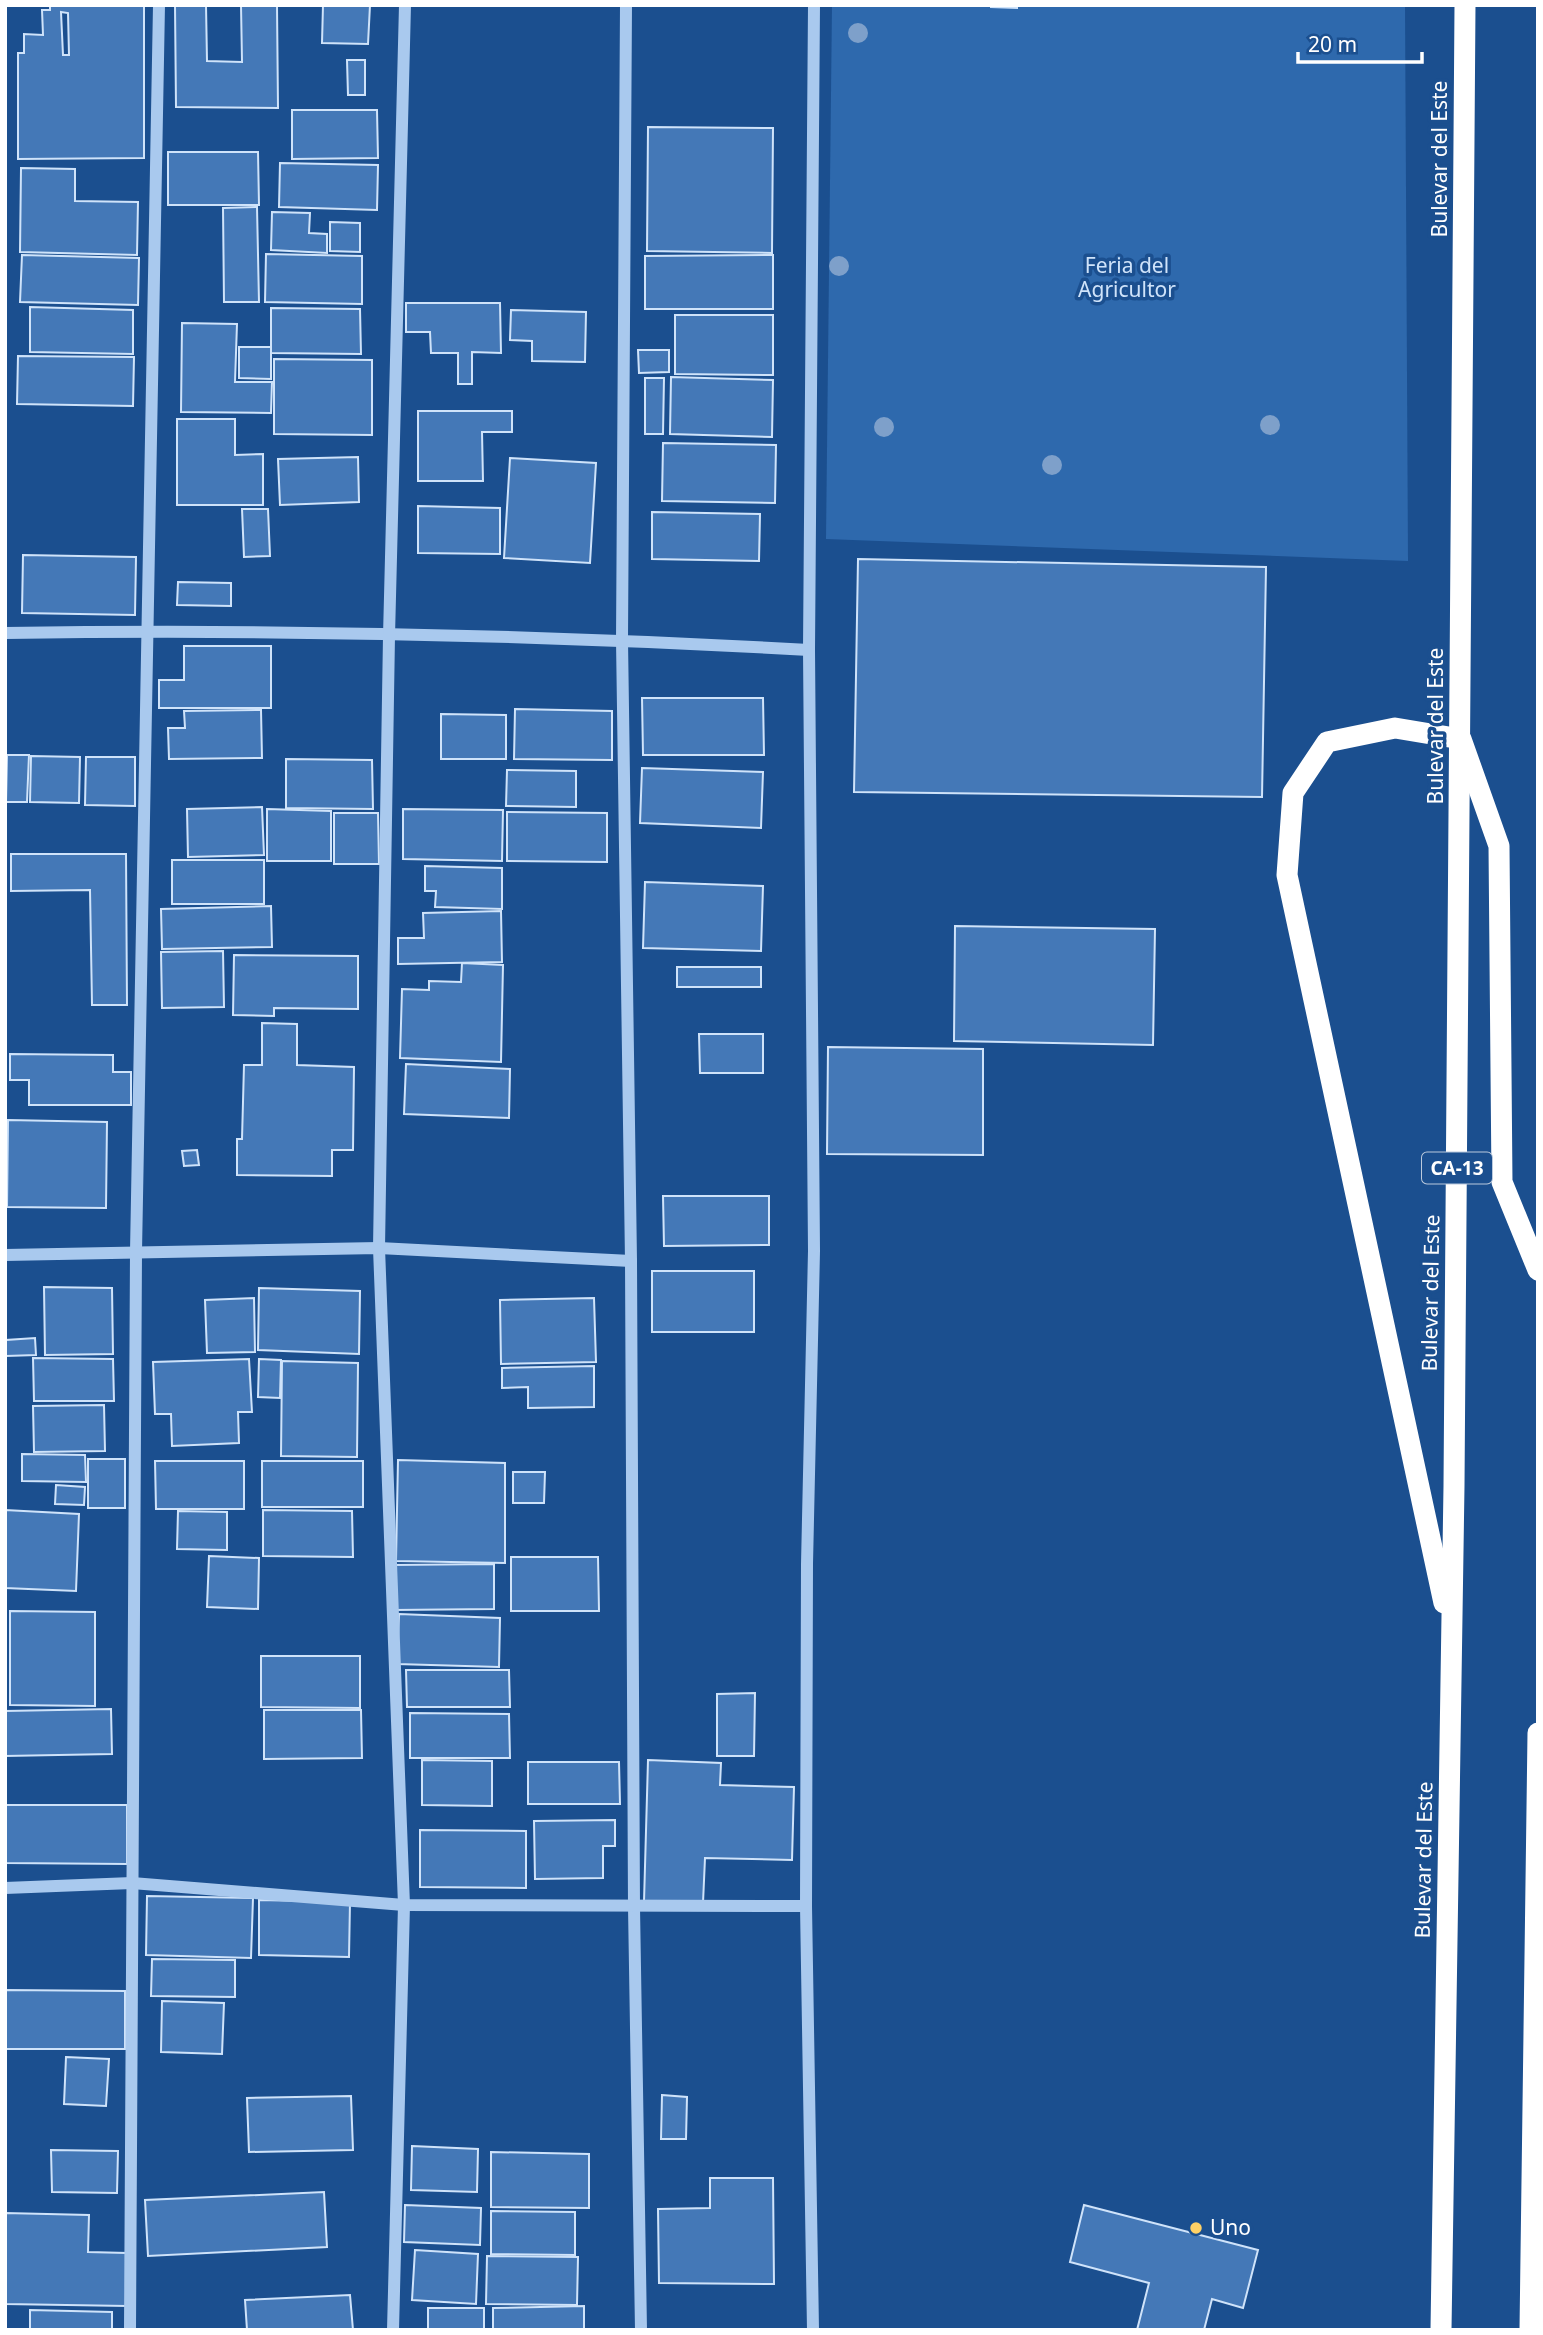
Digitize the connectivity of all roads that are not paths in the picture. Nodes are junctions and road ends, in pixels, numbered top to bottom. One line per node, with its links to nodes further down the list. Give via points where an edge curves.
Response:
1 (159, 5): 6 (street)
2 (405, 5): 8 (street)
3 (626, 5): 9 (street)
4 (814, 5): 10 (street)
5 (1465, 5): 11 (highway, Bulevar del Este / CA-13)
6 (147, 631): 7 (street); 8 (street); 13 (street)
7 (5, 633)
8 (389, 636): 9 (street); 12 (street)
9 (622, 640): 10 (street); 15 (street)
10 (809, 650): 23 (street, via 814,1251)
11 (1461, 739): 16 (highway, via 1499,846 1502,1182); 17 (highway, Bulevar del Este / CA-13); 17 (highway, via 1395,728 1327,743 1293,793 1287,875)
12 (379, 1248): 13 (street); 15 (street); 22 (street)
13 (136, 1252): 14 (street); 20 (street)
14 (5, 1255)
15 (631, 1261): 24 (street)
16 (1538, 1270)
17 (1452, 1642): 29 (highway, Bulevar del Este / CA-13)
18 (1538, 1733): 19 (highway)
19 (1537, 1771): 30 (highway)
20 (131, 1883): 21 (street); 22 (street); 25 (street)
21 (5, 1888)
22 (404, 1905): 24 (street); 26 (street)
23 (806, 1906): 24 (street); 28 (street)
24 (634, 1907): 27 (street)
25 (131, 2330)
26 (393, 2330)
27 (641, 2330)
28 (813, 2330)
29 (1441, 2330)
30 (1530, 2330)

